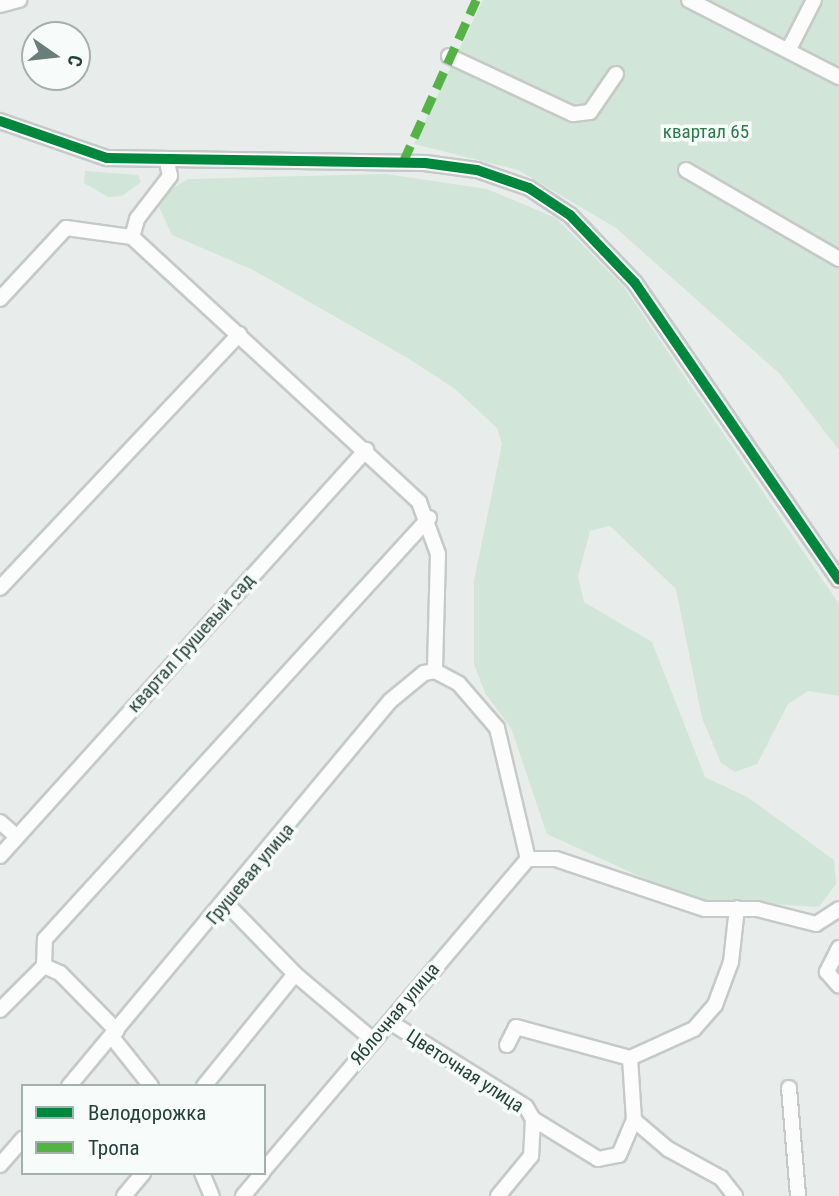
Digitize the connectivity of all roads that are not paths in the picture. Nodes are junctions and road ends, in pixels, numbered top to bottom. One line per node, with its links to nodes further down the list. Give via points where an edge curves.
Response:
1 (19, 0): 4 (street)
2 (689, 0): 5 (street)
3 (814, 0): 5 (street)
4 (0, 5)
5 (789, 49): 8 (street)
6 (449, 56): 7 (street, via 573,114 590,112)
7 (616, 74)
8 (839, 77)
9 (0, 121): 10 (street, via 78,152)
10 (167, 162): 12 (street, via 170,176 137,219); 18 (street, via 425,163 477,170 541,194 586,229 649,301)
11 (686, 170): 13 (street)
12 (132, 237): 14 (street, via 66,228); 15 (street)
13 (839, 259)
14 (0, 299)
15 (239, 334): 16 (street); 19 (street)
16 (366, 450): 17 (street); 22 (street, квартал Грушевый сад)
17 (429, 518): 20 (street, via 439,580); 29 (street, via 45,940)
18 (839, 580)
19 (0, 589)
20 (435, 671): 24 (street, via 459,684 497,728); 25 (street, Грушевая улица, via 390,701)
21 (0, 822): 22 (street)
22 (16, 836): 23 (street, квартал Грушевый сад)
23 (0, 856)
24 (528, 859): 26 (street, via 566,862 687,905); 33 (street, Яблочная улица)
25 (226, 903): 30 (street); 34 (street, Грушевая улица)
26 (737, 908): 27 (street, via 816,924); 37 (street, via 730,962 715,1005 694,1029)
27 (839, 909)
28 (839, 948): 31 (street)
29 (44, 966): 32 (street); 34 (street, via 60,973)
30 (295, 974): 35 (street); 40 (street)
31 (834, 982)
32 (0, 1010)
33 (390, 1022): 35 (street, Яблочная улица); 42 (street, Цветочная улица, via 526,1107)
34 (115, 1034): 38 (street, Грушевая улица); 39 (street)
35 (373, 1040): 46 (street, Яблочная улица)
36 (507, 1045): 37 (street, via 516,1027)
37 (629, 1058): 43 (street)
38 (71, 1084)
39 (150, 1084)
40 (206, 1084)
41 (789, 1088): 55 (street)
42 (533, 1119): 43 (street, via 605,1160 619,1154); 53 (street, Цветочная улица, via 531,1156)
43 (634, 1120): 54 (street, via 668,1149 721,1178)
44 (21, 1141): 45 (street)
45 (0, 1165)
46 (266, 1168)
47 (141, 1175): 50 (street)
48 (203, 1175): 51 (street)
49 (260, 1175): 52 (street, Яблочная улица)
50 (124, 1196)
51 (212, 1196)
52 (243, 1196)
53 (498, 1196)
54 (735, 1196)
55 (798, 1196)

